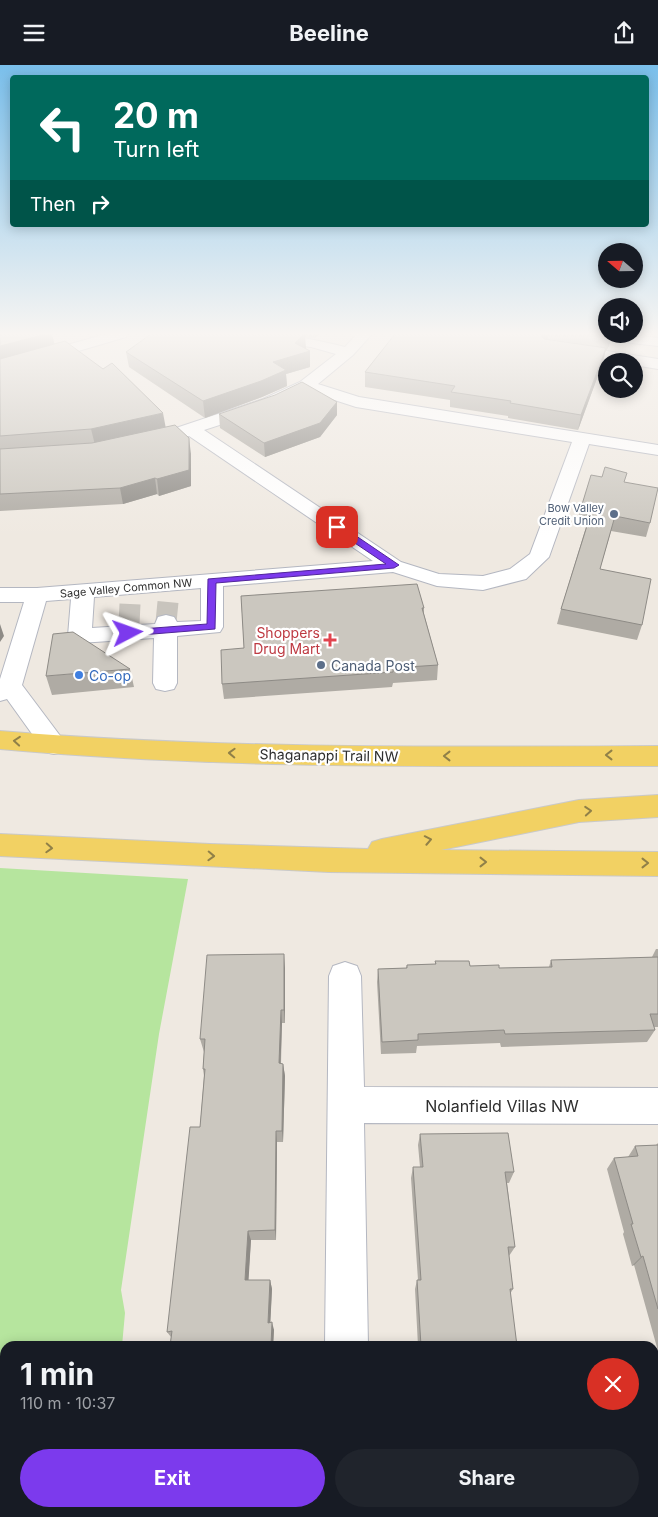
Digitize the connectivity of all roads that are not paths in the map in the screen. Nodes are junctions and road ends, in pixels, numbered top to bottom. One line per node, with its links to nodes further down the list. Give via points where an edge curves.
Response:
1 (272, 402): 3 (street)
2 (355, 402): 5 (street)
3 (192, 430): 4 (street); 7 (street, Sage Valley Common NW)
4 (159, 437)
5 (582, 438): 6 (street); 7 (street, Sage Valley Common NW, via 539,557 518,574 483,583 437,580)
6 (658, 450)
7 (394, 565): 8 (street, Sage Valley Common NW)
8 (212, 581): 12 (street, Sage Valley Common NW); 12 (street, via 212,627)
9 (83, 591): 11 (street, Sage Valley Common NW); 13 (street, Sage Valley Common NW); 13 (street, via 80,636)
10 (0, 595): 11 (street, Sage Valley Common NW)
11 (37, 595): 15 (street)
12 (167, 610): 13 (street); 13 (street, Sage Valley Common NW); 14 (street)
13 (129, 612)
14 (165, 683)
15 (3, 688): 17 (street)
16 (0, 740): 17 (main road, Shaganappi Trail NW, one-way to 16)
17 (54, 745): 18 (main road, Shaganappi Trail NW, one-way to 17, via 352,757)
18 (658, 755)
19 (658, 806): 21 (main road, one-way to 19, via 579,811)
20 (0, 845): 21 (main road, one-way to 21)
21 (329, 860): 22 (main road, one-way to 22)
22 (658, 863)
23 (344, 975): 24 (street)
24 (346, 1105): 25 (street, Nolanfield Villas NW); 26 (street)
25 (658, 1106)
26 (347, 1341)

